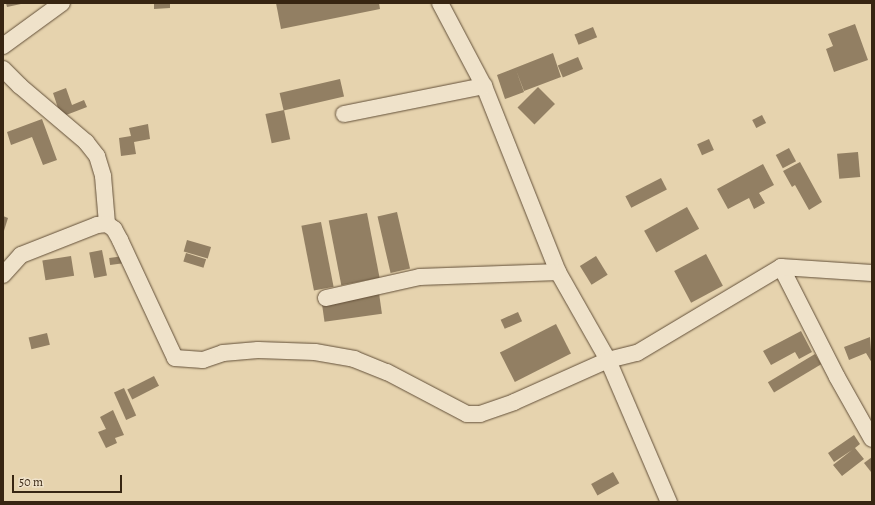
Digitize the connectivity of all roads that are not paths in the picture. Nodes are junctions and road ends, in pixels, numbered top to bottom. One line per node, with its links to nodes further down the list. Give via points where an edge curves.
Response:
1 (62, 3): 3 (street)
2 (440, 3): 5 (street)
3 (3, 46)
4 (3, 69): 7 (street, via 86,142 97,156 103,176)
5 (484, 86): 6 (street); 9 (street)
6 (344, 114)
7 (106, 224): 11 (street, via 97,225 21,255); 13 (street, via 114,229 120,240 175,358 203,360 223,353 258,350 315,352 360,362 387,372 460,411 480,414 514,402)
8 (781, 267): 10 (street); 13 (street, via 637,353); 14 (street)
9 (558, 272): 12 (street, via 420,277); 13 (street)
10 (872, 273)
11 (3, 275)
12 (326, 298)
13 (608, 360): 15 (street)
14 (872, 439)
15 (669, 502)

